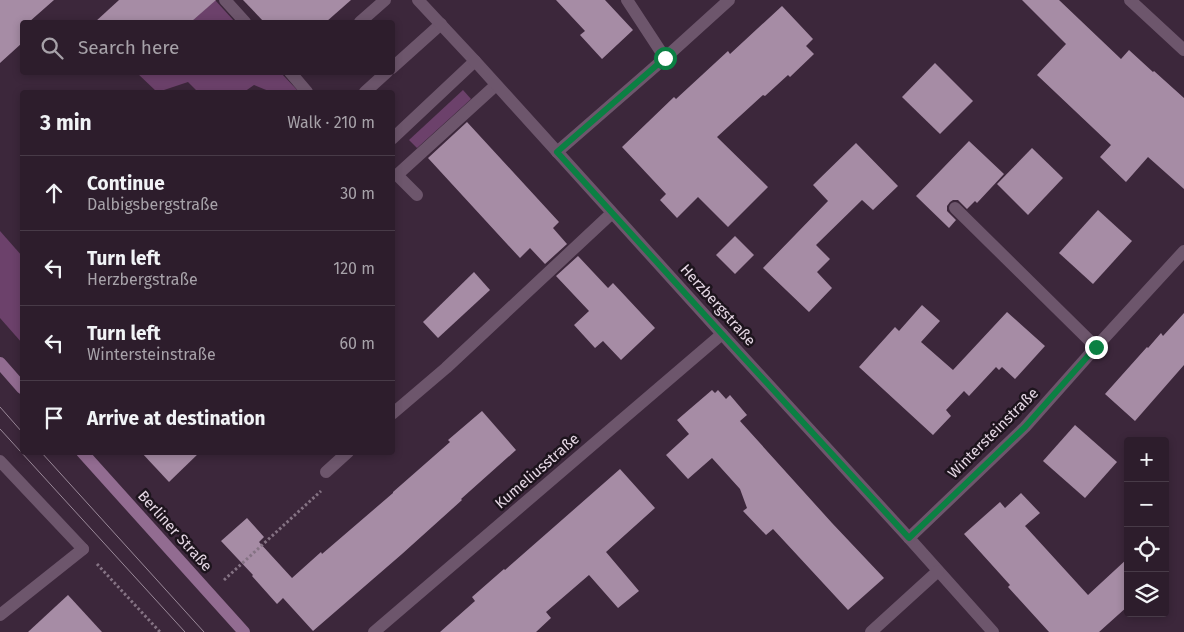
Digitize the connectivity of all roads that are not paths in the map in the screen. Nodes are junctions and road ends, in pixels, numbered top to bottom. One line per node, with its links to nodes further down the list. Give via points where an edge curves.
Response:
1 (225, 0): 7 (street)
2 (385, 0): 8 (street)
3 (418, 0): 9 (street, Herzbergstraße)
4 (628, 0): 11 (street)
5 (729, 0): 11 (street)
6 (1130, 0): 10 (street)
7 (243, 20)
8 (362, 20)
9 (440, 24): 12 (street, Herzbergstraße); 13 (street)
10 (1184, 50)
11 (665, 58): 20 (street)
12 (475, 61): 16 (street, Herzbergstraße); 19 (street)
13 (395, 65)
14 (296, 75): 17 (street)
15 (384, 75): 18 (street)
16 (496, 85): 20 (street, Herzbergstraße); 21 (street, via 397,175)
17 (306, 90)
18 (367, 90)
19 (395, 136)
20 (557, 152): 23 (street, Herzbergstraße)
21 (416, 195)
22 (955, 208): 26 (street)
23 (612, 213): 25 (street, Herzbergstraße); 29 (street)
24 (1184, 251): 26 (street, Wintersteinstraße)
25 (722, 334): 34 (street, Herzbergstraße); 38 (street, Kumeliusstraße)
26 (1096, 347): 34 (street, Wintersteinstraße, via 1025,427)
27 (0, 363): 28 (street)
28 (20, 386)
29 (395, 411)
30 (85, 455): 37 (street, Berliner Straße)
31 (345, 455): 33 (street)
32 (0, 461): 36 (street, via 82,549)
33 (326, 472)
34 (909, 538): 35 (street, Herzbergstraße)
35 (938, 571): 39 (street); 40 (street, Herzbergstraße)
36 (0, 615)
37 (244, 632)
38 (374, 632)
39 (871, 632)
40 (993, 632)

